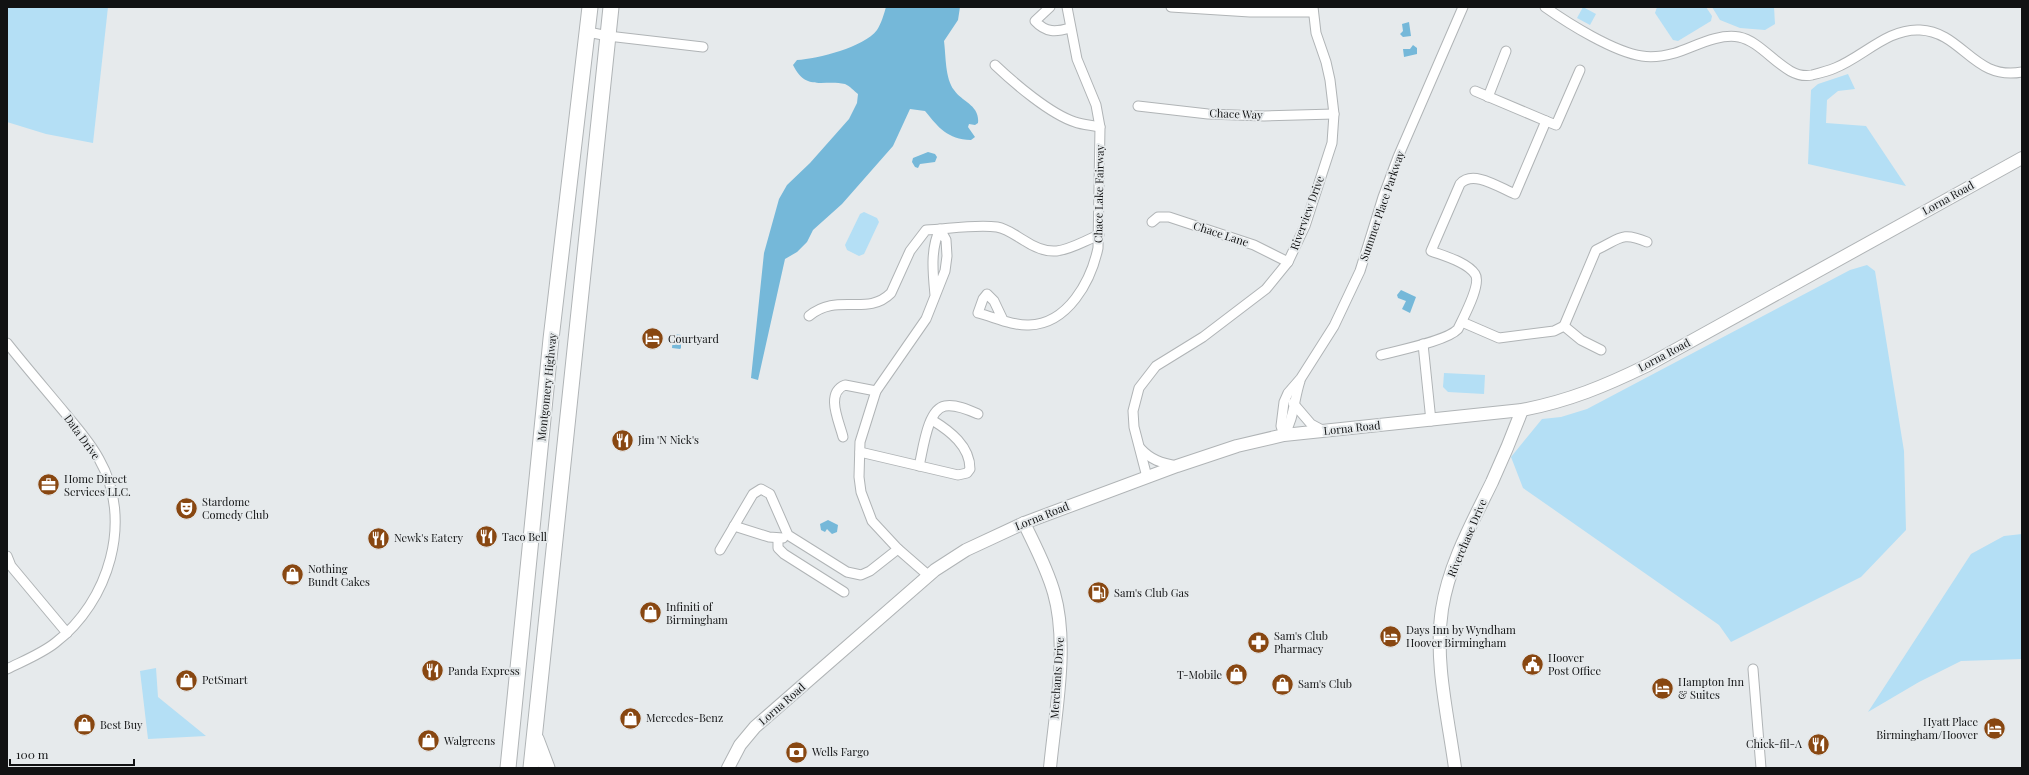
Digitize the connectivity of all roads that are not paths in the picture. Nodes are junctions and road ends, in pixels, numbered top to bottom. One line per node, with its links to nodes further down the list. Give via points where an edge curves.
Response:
1 (590, 7): 10 (main road, Montgomery Highway)
2 (611, 7): 11 (main road)
3 (1050, 7): 9 (street, via 1035,21 1041,27 1054,31)
4 (1067, 7): 9 (street, Chace Lake Fairway)
5 (1171, 7): 8 (street, via 1250,12)
6 (1463, 7): 38 (street, Summer Place Parkway, via 1398,157 1360,271 1334,326)
7 (1545, 7): 16 (street, via 1615,48 1640,56 1663,56 1717,38 1731,36 1747,39 1785,68 1810,76 1836,68 1899,33 1919,30 1948,38 1983,66 2004,73)
8 (1313, 10): 20 (street, Riverview Drive, via 1316,34 1330,80)
9 (1070, 28): 22 (street, Chace Lake Fairway, via 1077,59 1096,105)
10 (588, 32): 11 (street); 68 (main road, Montgomery Highway, via 551,339)
11 (608, 36): 12 (street); 67 (main road)
12 (703, 47)
13 (1506, 51): 18 (street)
14 (995, 65): 22 (street, via 1033,97 1060,114 1075,122)
15 (1580, 70): 21 (street, via 1556,126)
16 (2022, 72)
17 (1475, 91): 18 (street)
18 (1488, 97): 21 (street)
19 (1138, 106): 20 (street, Chace Way, via 1208,114)
20 (1334, 114): 28 (street, Riverview Drive, via 1332,143 1305,226)
21 (1546, 121): 32 (street, via 1515,194 1474,178 1464,180 1431,251 1463,264 1476,274 1476,290)
22 (1100, 127): 26 (street, Chace Lake Fairway)
23 (2022, 158): 41 (street, Lorna Road, via 1648,365 1591,391)
24 (1152, 222): 28 (street, Chace Lane, via 1158,218 1169,217 1254,245)
25 (940, 229): 26 (street, via 998,227 1011,232 1035,248 1057,252); 29 (street, via 934,252); 29 (street, via 946,240 948,256); 30 (street, via 926,230 916,241 891,293 885,299 869,304 834,304)
26 (1099, 235): 31 (street, Chace Lake Fairway, via 1095,260 1065,312 1048,322 1029,325)
27 (1647, 242): 33 (street, via 1629,235 1596,250)
28 (1288, 262): 48 (street, Riverview Drive, via 1266,290 1148,374 1139,388 1133,411)
29 (935, 295): 39 (street, via 926,319)
30 (809, 316)
31 (1003, 320)
32 (1462, 322): 33 (street, via 1500,338 1554,331); 35 (street, via 1454,334)
33 (1564, 326): 36 (street, via 1581,340)
34 (7, 343): 64 (street, Data Drive, via 88,441 100,460 113,497 114,535 111,559 93,601)
35 (1424, 344): 37 (street); 44 (street)
36 (1601, 350)
37 (1381, 355)
38 (1301, 378): 40 (street, Summer Place Parkway); 46 (street, Summer Place Parkway, via 1284,402 1280,426)
39 (876, 391): 47 (street, via 846,385 837,390 834,396 835,408); 49 (street, via 860,442)
40 (1293, 404): 45 (street, via 1311,424); 46 (street, Summer Place Parkway, via 1291,425)
41 (1522, 410): 44 (street, Lorna Road); 73 (street, Riverchase Drive, via 1510,443 1454,564 1442,609 1442,669)
42 (978, 414): 43 (street, via 946,406 934,412)
43 (932, 420): 50 (street, via 926,433); 50 (street, via 956,436 970,462 970,469 967,473 958,475)
44 (1431, 421): 45 (street, Lorna Road)
45 (1324, 431): 46 (street, Lorna Road)
46 (1284, 435): 51 (street, Lorna Road, via 1237,446)
47 (843, 437)
48 (1137, 445): 51 (street, via 1148,457); 52 (street, Riverview Drive)
49 (860, 452): 50 (street); 57 (street, via 859,477 865,505 872,521)
50 (920, 466)
51 (1177, 466): 52 (street, Lorna Road)
52 (1147, 477): 53 (street, Lorna Road)
53 (1024, 523): 61 (street, Lorna Road, via 966,550); 72 (street, Merchants Drive, via 1048,573 1055,594 1059,620 1061,652)
54 (734, 526): 55 (street, via 753,494 761,489 770,494); 56 (street); 58 (street)
55 (788, 535): 56 (street); 60 (street)
56 (778, 539): 62 (street, via 778,548 784,554)
57 (898, 549): 60 (street, via 861,575 847,572); 61 (street)
58 (720, 550)
59 (7, 556): 64 (street, via 11,566)
60 (835, 565): 62 (street)
61 (929, 576): 71 (street, Lorna Road, via 755,727 740,745)
62 (825, 580): 63 (street)
63 (844, 592)
64 (67, 633): 65 (street, Data Drive, via 54,644)
65 (7, 669)
66 (1753, 669): 74 (street)
67 (534, 732): 69 (main road); 70 (main road)
68 (508, 768)
69 (531, 768)
70 (547, 768)
71 (728, 768)
72 (1050, 768)
73 (1455, 768)
74 (1761, 768)

